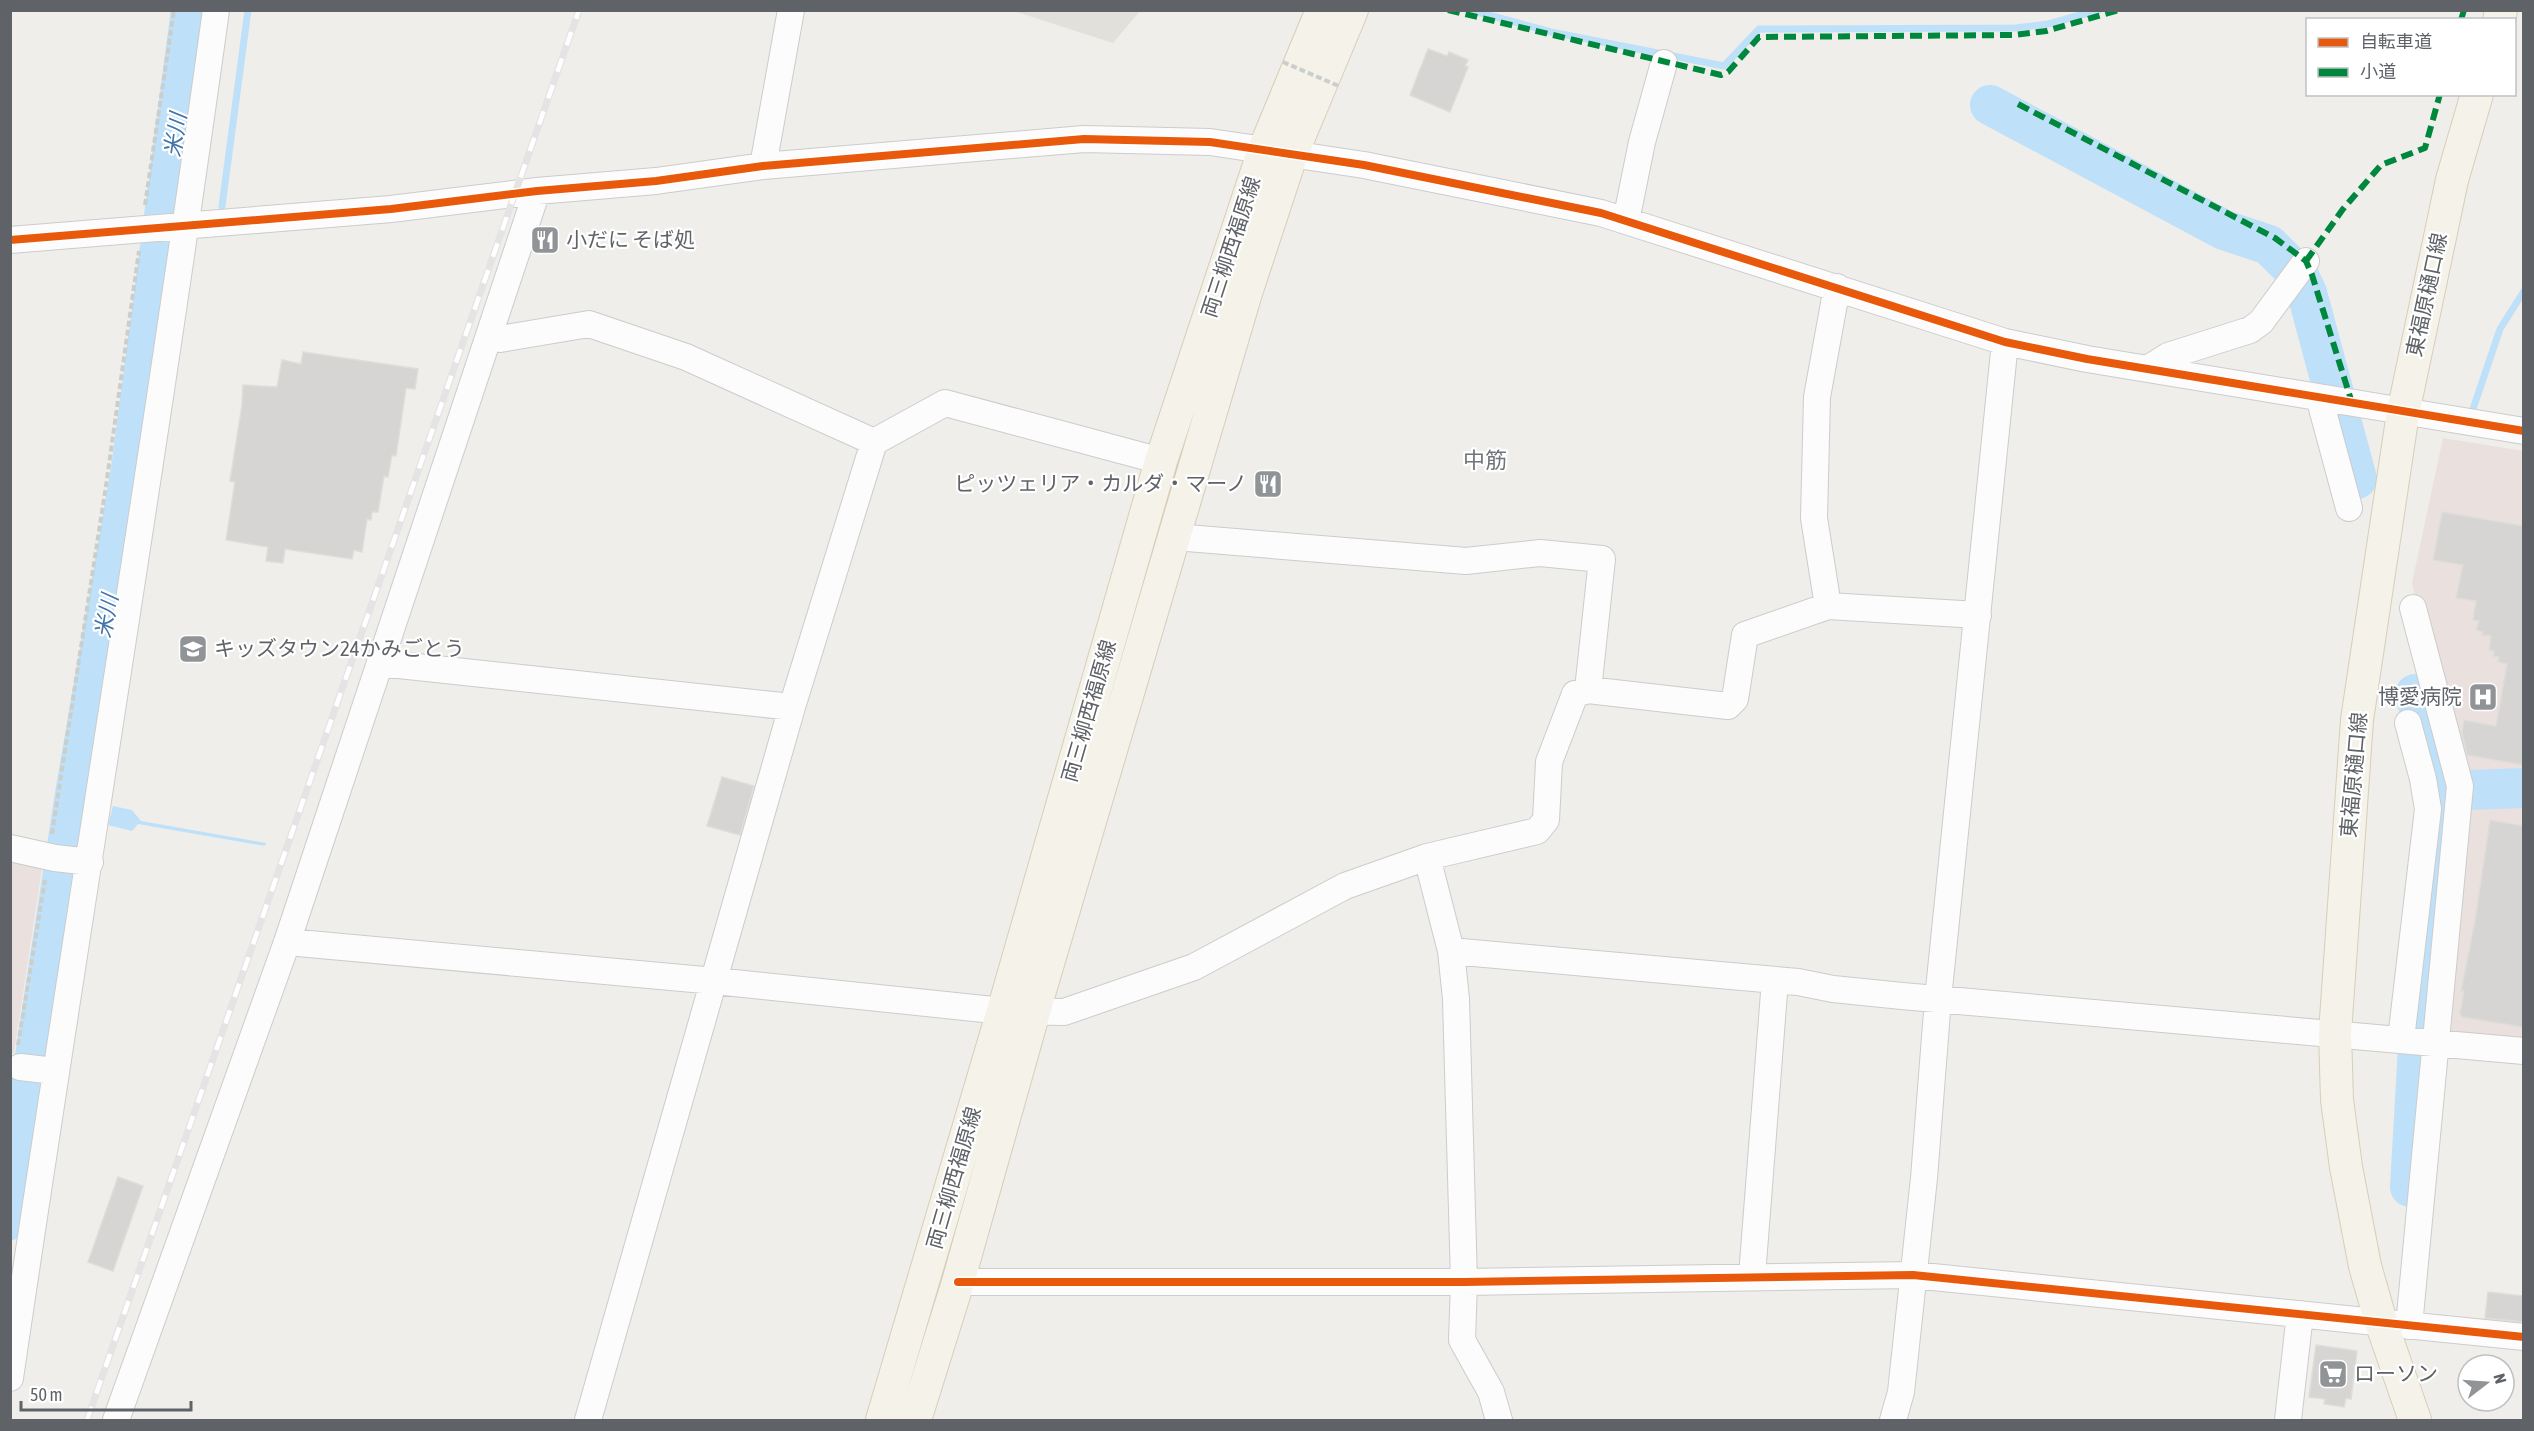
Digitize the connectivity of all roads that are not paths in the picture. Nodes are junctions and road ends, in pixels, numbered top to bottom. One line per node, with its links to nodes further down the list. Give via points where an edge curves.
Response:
1 (216, 10): 11 (street)
2 (791, 10): 8 (street)
3 (1322, 10): 7 (main road, 両三柳西福原線)
4 (1352, 10): 7 (main road, 両三柳西福原線)
5 (1664, 63): 10 (street)
6 (2476, 96): 19 (main road, 東福原樋口線, via 2452,180)
7 (1277, 153): 8 (street, via 1210,142 1084,139); 10 (street, via 1364,165); 22 (main road, 両三柳西福原線); 24 (main road, 両三柳西福原線, via 1246,293)
8 (763, 166): 9 (street, via 656,181)
9 (537, 191): 11 (street, via 391,209); 15 (street)
10 (1626, 221): 14 (street)
11 (183, 225): 12 (street); 34 (street)
12 (10, 240)
13 (2306, 261): 17 (street, via 2261,322 2250,330 2168,356)
14 (1837, 287): 16 (street); 25 (street, via 1817,397 1814,518)
15 (489, 336): 21 (street, via 500,339 589,324 686,357); 28 (street)
16 (2005, 342): 17 (street); 27 (street)
17 (2148, 368): 18 (street)
18 (2322, 398): 19 (street); 23 (street)
19 (2403, 412): 20 (street); 42 (main road, 東福原樋口線, via 2357,720)
20 (2523, 430)
21 (874, 442): 22 (street, via 945,403); 30 (street)
22 (1161, 461): 40 (main road, 両三柳西福原線)
23 (2349, 508)
24 (1175, 537): 29 (street, via 1466,561 1540,553 1602,559); 41 (main road, 両三柳西福原線)
25 (1828, 606): 27 (street); 29 (street, via 1745,635 1735,699 1728,706)
26 (2413, 608): 44 (street, via 2460,786)
27 (1978, 615): 39 (street)
28 (380, 663): 30 (street); 35 (street)
29 (1588, 690): 33 (street, via 1575,694 1549,762 1546,820 1538,831)
30 (792, 707): 38 (street)
31 (2408, 723): 43 (street, via 2428,810)
32 (10, 848): 34 (street)
33 (1427, 857): 36 (street); 41 (street, via 1345,886 1194,967 1064,1012)
34 (86, 861): 47 (street)
35 (287, 942): 38 (street); 56 (street)
36 (1451, 951): 37 (street); 51 (street, via 1456,999)
37 (1775, 980): 39 (street); 49 (street)
38 (715, 981): 40 (street); 57 (street)
39 (1938, 999): 42 (street); 48 (street)
40 (1003, 1011): 41 (street); 58 (main road, 両三柳西福原線)
41 (1034, 1012): 50 (main road, 両三柳西福原線)
42 (2335, 1034): 43 (street); 53 (main road, 東福原樋口線, via 2337,1100 2365,1266)
43 (2404, 1039): 44 (street)
44 (2435, 1042): 45 (street); 53 (street)
45 (2523, 1051)
46 (18, 1061): 47 (street)
47 (50, 1070): 55 (street)
48 (1913, 1275): 49 (street); 52 (street); 61 (street, via 1901,1392)
49 (1752, 1276): 51 (street)
50 (958, 1282): 51 (street); 59 (main road, 両三柳西福原線)
51 (1464, 1282): 60 (street, via 1462,1340 1491,1392)
52 (2300, 1314): 53 (street); 62 (street)
53 (2395, 1324): 54 (street); 63 (main road, 東福原樋口線)
54 (2523, 1337)
55 (10, 1378)
56 (116, 1420)
57 (588, 1420)
58 (882, 1420)
59 (915, 1420)
60 (1499, 1420)
61 (1893, 1420)
62 (2288, 1420)
63 (2415, 1420)

